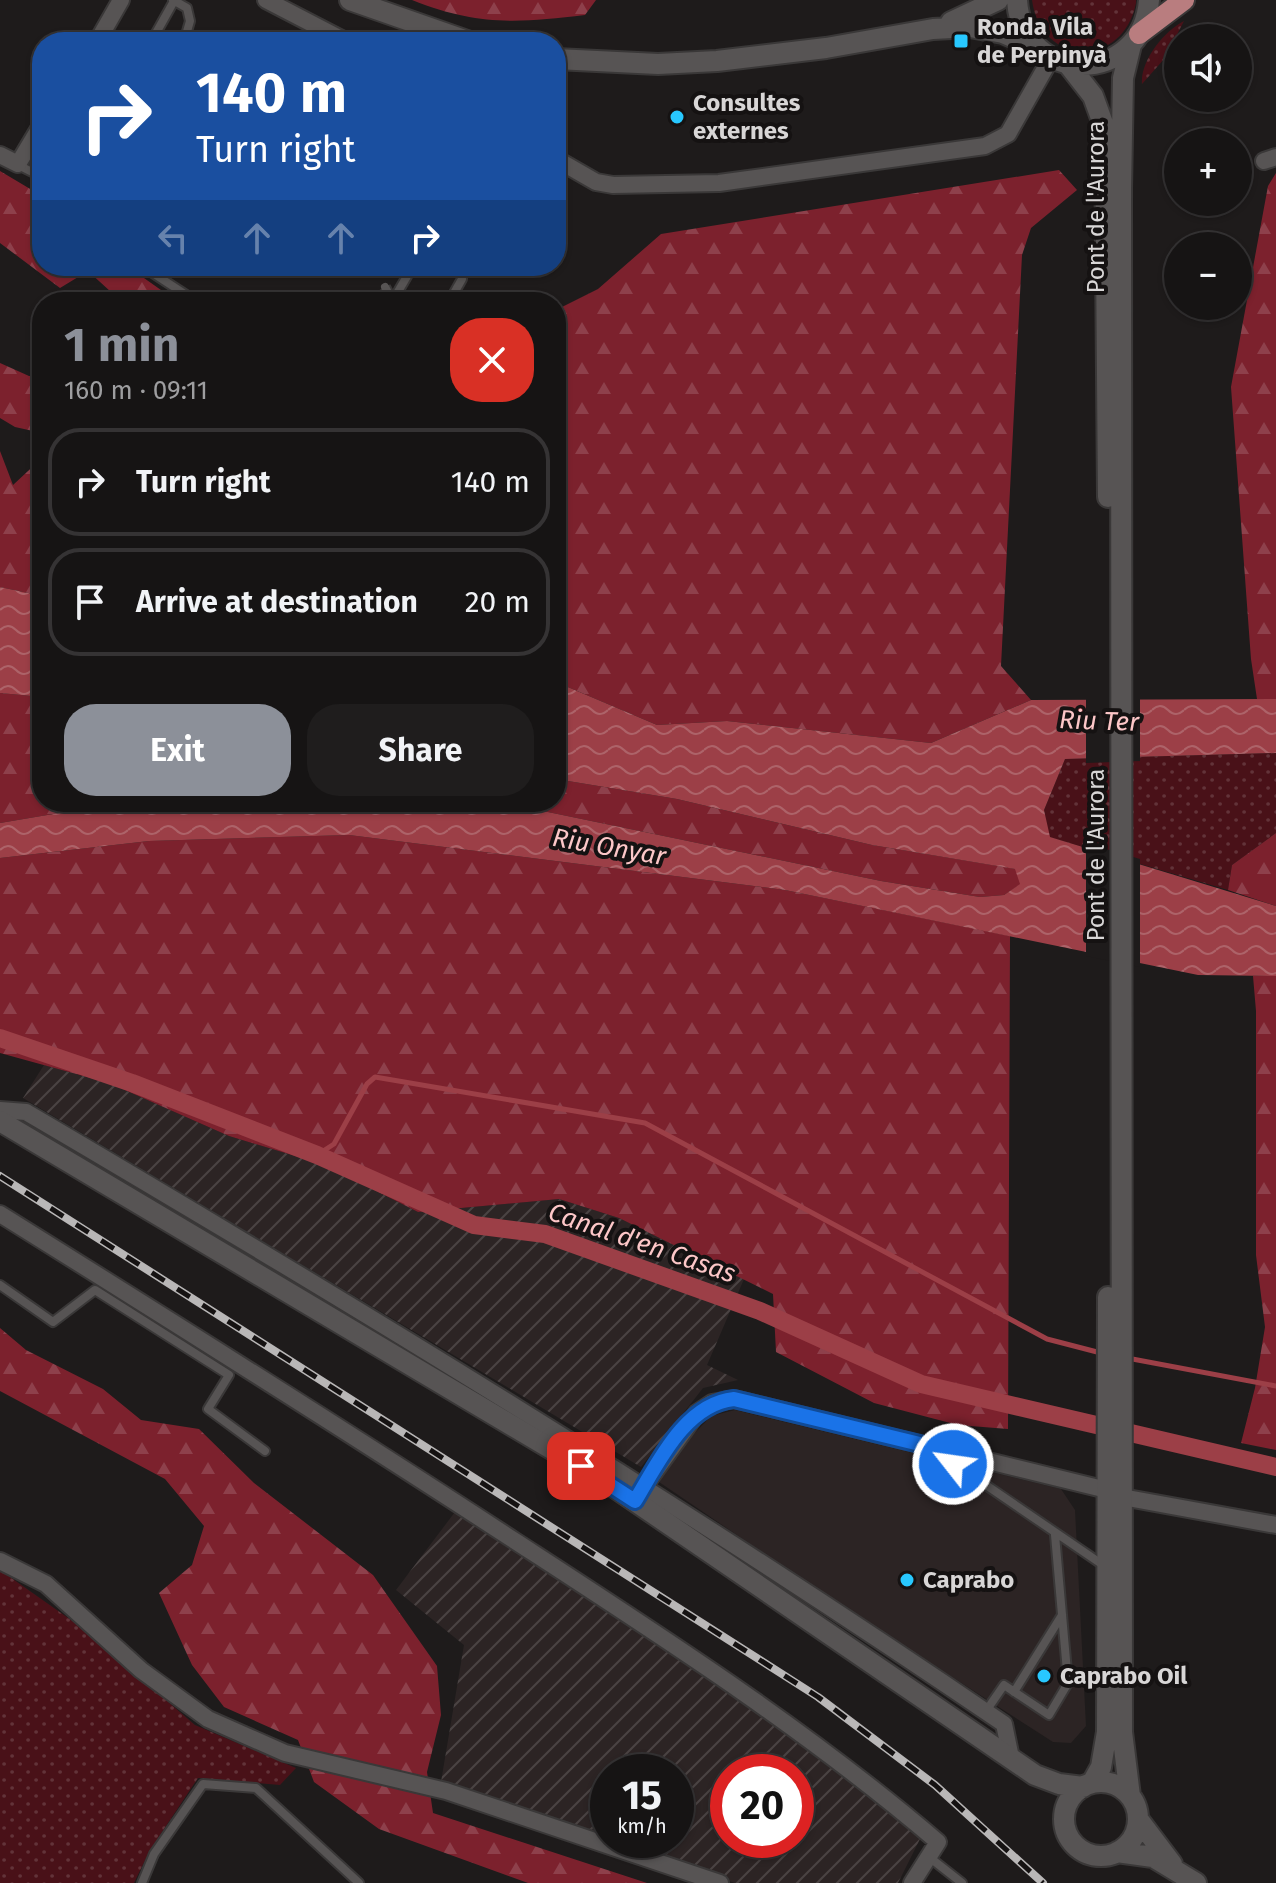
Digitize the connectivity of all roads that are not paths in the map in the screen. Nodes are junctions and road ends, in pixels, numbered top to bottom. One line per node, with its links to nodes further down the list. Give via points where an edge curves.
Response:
1 (121, 0): 10 (street)
2 (174, 0): 11 (lane); 12 (lane, via 187,8)
3 (266, 0): 13 (street)
4 (350, 0): 14 (main road)
5 (998, 0): 9 (main road)
6 (1017, 0): 16 (main road, Pont de l'Aurora, via 1023,27)
7 (1149, 0): 15 (main road, Pont de l'Aurora)
8 (1184, 0): 15 (main road)
9 (933, 29): 16 (main road, via 989,28); 17 (main road, via 717,61)
10 (103, 32)
11 (156, 32)
12 (187, 32)
13 (328, 32)
14 (438, 32)
15 (1135, 40): 16 (main road, via 1102,63); 23 (main road, Pont de l'Aurora, via 1123,78)
16 (1052, 57): 21 (street, via 1008,134 985,146 784,176 676,184 596,182); 23 (main road, Pont de l'Aurora, via 1093,96 1105,129)
17 (566, 59)
18 (32, 141): 20 (street)
19 (0, 155): 20 (street)
20 (18, 164): 22 (lane)
21 (566, 165)
22 (32, 172)
23 (1114, 190): 36 (main road, Pont de l'Aurora)
24 (157, 276): 26 (lane)
25 (385, 287): 27 (lane, bridge)
26 (182, 292)
27 (387, 292)
28 (0, 1110): 35 (street, via 26,1112 336,1293)
29 (0, 1121): 35 (main road)
30 (0, 1214): 32 (street)
31 (0, 1285): 32 (lane, via 53,1322 95,1290)
32 (233, 1369): 34 (lane, via 208,1409); 52 (street, via 725,1677 938,1842)
33 (928, 1446): 35 (street, via 723,1400 697,1413); 36 (street); 38 (lane)
34 (265, 1451)
35 (640, 1493): 43 (street); 45 (main road)
36 (1115, 1493): 37 (street); 40 (main road); 44 (main road)
37 (1276, 1525)
38 (1055, 1535): 40 (lane); 41 (lane)
39 (0, 1561): 56 (street, via 46,1584 141,1670 220,1725 285,1753 446,1791)
40 (1107, 1567): 44 (main road)
41 (1062, 1615): 42 (lane); 42 (lane, via 1068,1683 1049,1715)
42 (1014, 1692): 43 (lane, via 1004,1685)
43 (986, 1712): 45 (street, via 1004,1724)
44 (1114, 1741): 47 (main road); 48 (main road)
45 (1011, 1758): 46 (main road)
46 (1035, 1775): 47 (main road, via 1059,1784); 49 (main road)
47 (1088, 1785): 48 (main road, via 1109,1783); 49 (main road, via 1070,1798)
48 (1130, 1796): 50 (main road)
49 (1064, 1816): 51 (main road, via 1067,1835 1080,1850 1098,1856)
50 (1138, 1819): 51 (main road, via 1132,1838); 53 (main road)
51 (1117, 1852): 53 (main road, via 1153,1857)
52 (928, 1857): 57 (street); 58 (lane)
53 (1178, 1870): 59 (main road)
54 (142, 1883): 55 (lane, via 154,1854 203,1784 256,1788)
55 (359, 1883)
56 (720, 1883)
57 (912, 1883)
58 (962, 1883)
59 (1196, 1883)

